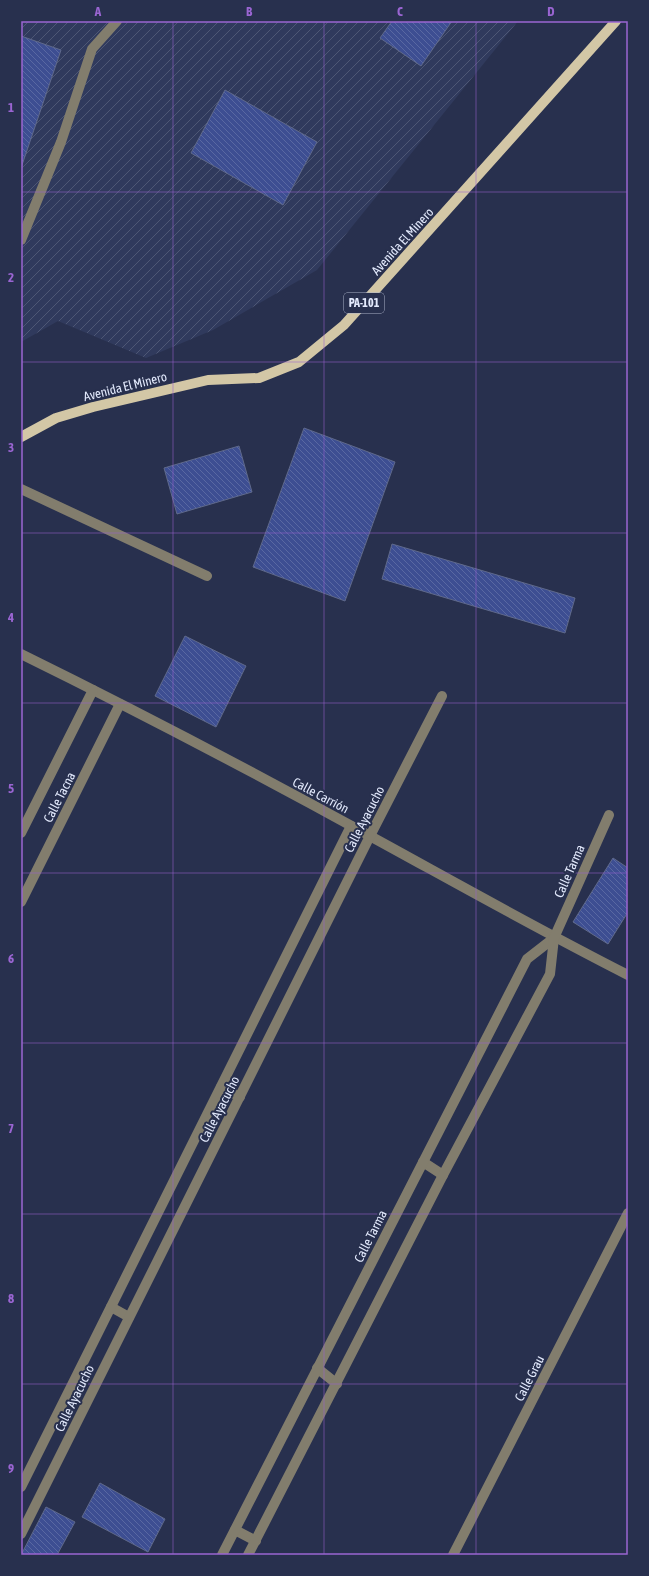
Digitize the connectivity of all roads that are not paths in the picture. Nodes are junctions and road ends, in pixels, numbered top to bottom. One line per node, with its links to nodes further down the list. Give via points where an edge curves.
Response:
1 (117, 21): 3 (street, via 92,49 60,142)
2 (616, 21): 4 (main road, Avenida El Minero / PA-101, via 344,325 300,362 259,378 208,380 93,407 56,418)
3 (21, 240)
4 (21, 437)
5 (21, 489): 6 (street)
6 (207, 576)
7 (21, 654): 8 (street, Calle Carrión)
8 (93, 690): 10 (street, Calle Carrión); 13 (street, Calle Tacna)
9 (442, 696): 14 (street, Calle Ayacucho)
10 (120, 704): 12 (street, Calle Carrión); 15 (street, Calle Tacna)
11 (609, 815): 16 (street, Calle Tarma)
12 (351, 826): 14 (street, Calle Carrión); 18 (street, Calle Ayacucho)
13 (21, 833)
14 (370, 836): 16 (street, Calle Carrión); 19 (street, Calle Ayacucho)
15 (21, 902)
16 (554, 938): 17 (street, Calle Carrión); 20 (street, Calle Tarma, via 527,959); 21 (street, Calle Tarma, via 550,974)
17 (628, 975)
18 (221, 1087): 19 (street); 23 (street, Calle Ayacucho)
19 (240, 1097): 24 (street, Calle Ayacucho)
20 (423, 1162): 21 (street); 25 (street, Calle Tarma)
21 (443, 1175): 26 (street, Calle Tarma)
22 (628, 1213): 33 (street, Calle Grau)
23 (111, 1307): 24 (street); 27 (street, Calle Ayacucho)
24 (129, 1316): 29 (street, Calle Ayacucho)
25 (317, 1368): 26 (street); 28 (street, Calle Tarma)
26 (337, 1384): 30 (street, Calle Tarma)
27 (21, 1487)
28 (235, 1530): 30 (street); 31 (street, Calle Tarma)
29 (21, 1534)
30 (256, 1541): 32 (street, Calle Tarma)
31 (222, 1555)
32 (248, 1555)
33 (453, 1555)

